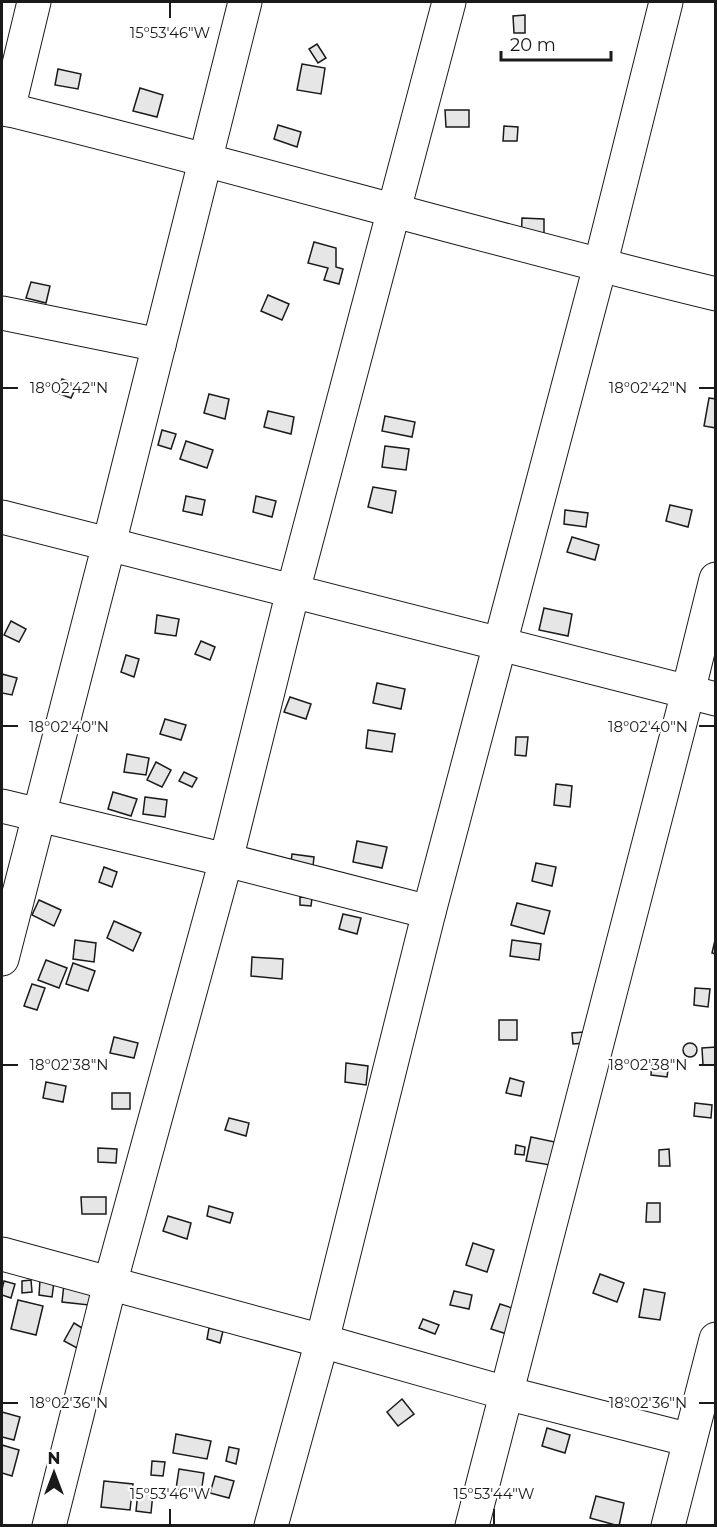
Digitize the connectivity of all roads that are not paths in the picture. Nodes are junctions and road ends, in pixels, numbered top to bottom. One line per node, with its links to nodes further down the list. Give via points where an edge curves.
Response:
1 (34, 2): 5 (street)
2 (245, 2): 6 (street)
3 (449, 2): 7 (street)
4 (666, 2): 8 (street)
5 (5, 109): 6 (street)
6 (205, 160): 7 (street); 11 (street)
7 (393, 211): 8 (street); 15 (street)
8 (600, 266): 9 (street); 16 (street)
9 (716, 294)
10 (2, 313): 11 (street)
11 (159, 345): 13 (street)
12 (2, 517): 13 (street)
13 (109, 544): 15 (street); 19 (street)
14 (716, 579): 17 (street)
15 (293, 591): 16 (street); 20 (street)
16 (501, 644): 17 (street); 21 (street)
17 (702, 696): 27 (street)
18 (2, 806): 19 (street)
19 (39, 815): 20 (street); 22 (street)
20 (226, 860): 21 (street); 24 (street)
21 (429, 912): 26 (street)
22 (2, 958)
23 (2, 1254): 24 (street)
24 (110, 1284): 26 (street); 29 (street)
25 (716, 1340): 28 (street)
26 (322, 1341): 27 (street); 30 (street)
27 (506, 1393): 28 (street); 31 (street)
28 (690, 1440): 32 (street)
29 (49, 1526)
30 (271, 1526)
31 (472, 1526)
32 (668, 1526)

